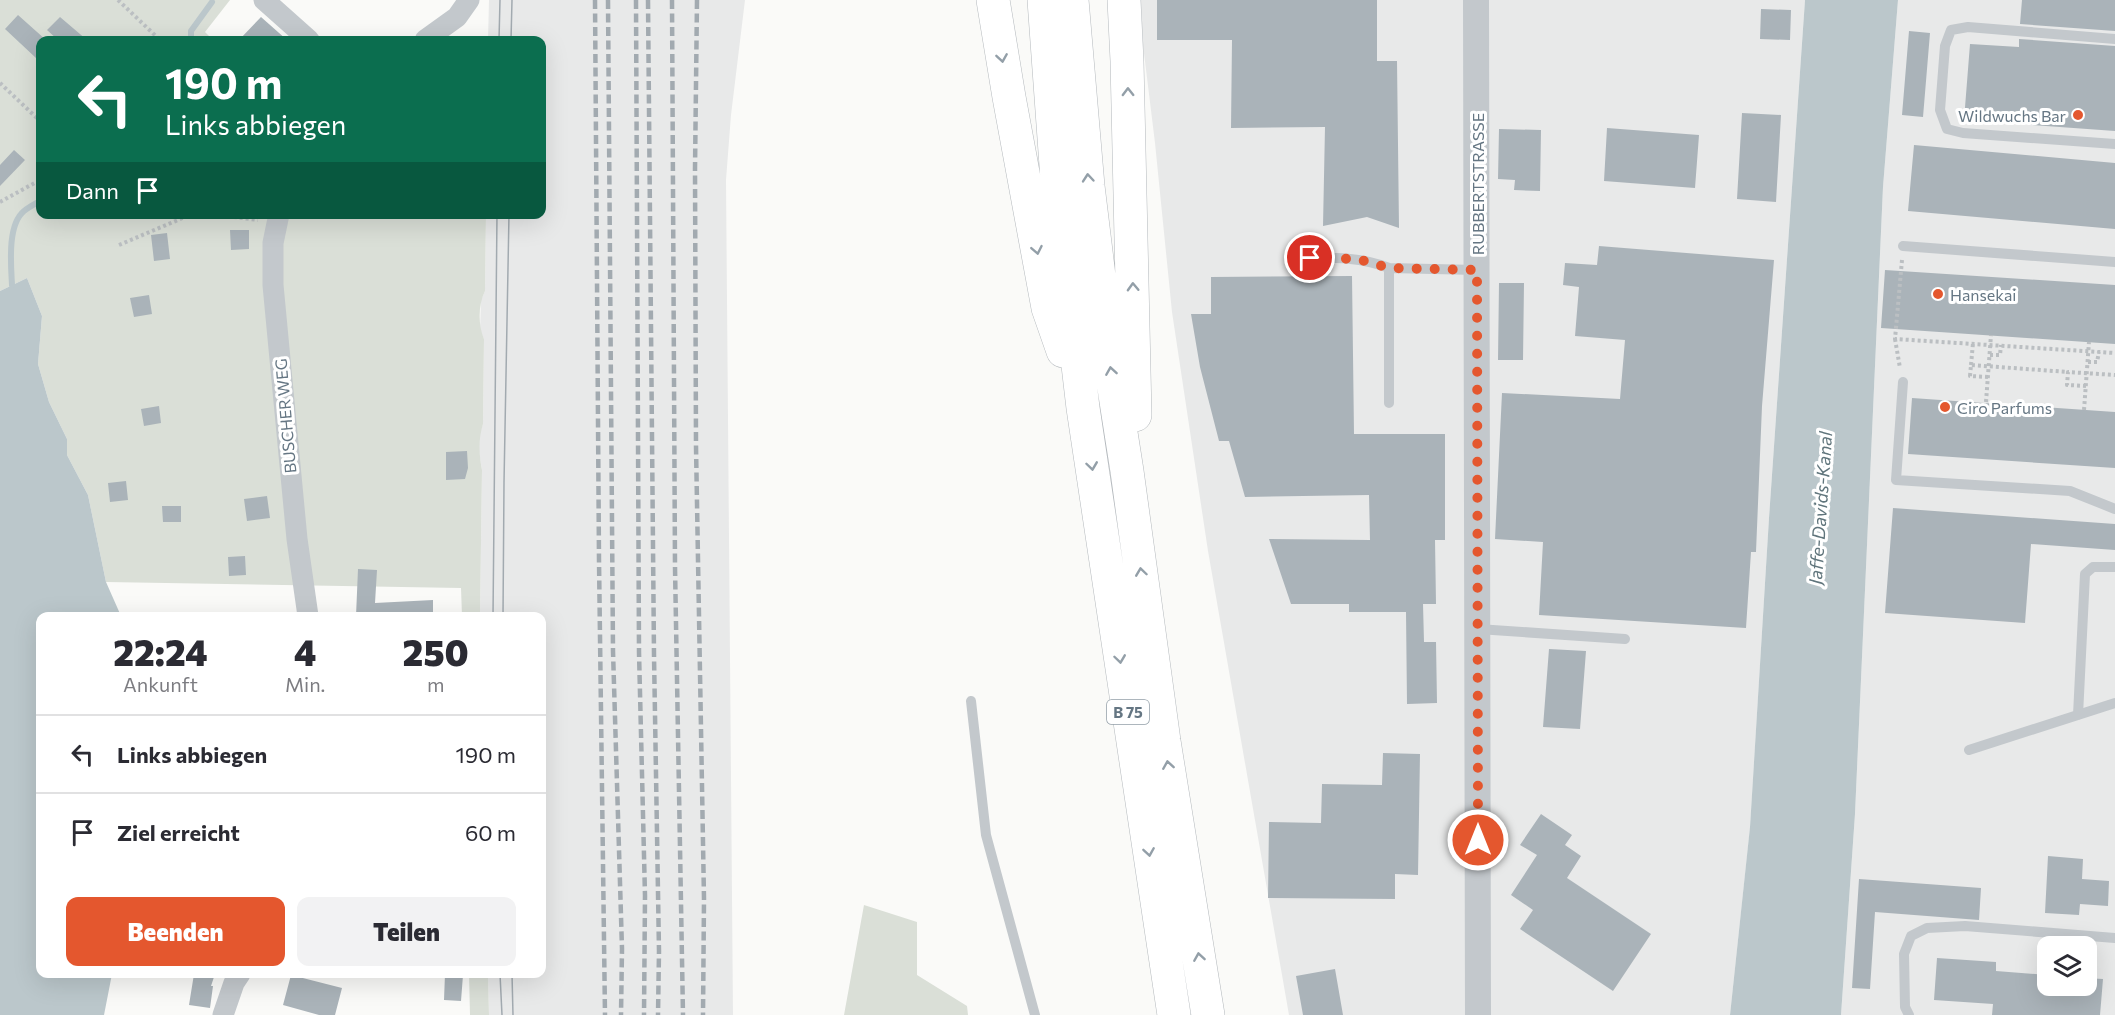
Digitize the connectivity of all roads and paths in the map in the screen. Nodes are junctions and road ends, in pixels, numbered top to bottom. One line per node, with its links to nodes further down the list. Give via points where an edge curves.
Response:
1 (118, 0): 9 (path)
2 (264, 0): 10 (street)
3 (469, 0): 11 (street, via 457,17)
4 (993, 0): 43 (highway, one-way to 43, via 1048,308)
5 (1044, 0): 43 (highway, B 75, via 1058,193)
6 (1072, 0): 45 (highway, B 75, one-way to 6, via 1108,350)
7 (1124, 0): 45 (highway, B 75, one-way to 7, via 1135,422 1135,363)
8 (1476, 0): 25 (street, RUBBERTSTRASSE)
9 (155, 36)
10 (304, 36)
11 (430, 36)
12 (2115, 39): 15 (lane, via 1968,27 1952,30 1946,46 1940,110 1947,129 1963,133)
13 (0, 83): 14 (path)
14 (36, 117)
15 (2115, 144)
16 (36, 182): 17 (path)
17 (0, 202)
18 (180, 219): 20 (path)
19 (278, 219): 48 (street, BUSCHER WEG, via 273,243 273,285)
20 (119, 245)
21 (1903, 246): 23 (lane); 27 (path)
22 (1290, 258): 24 (lane, via 1351,258)
23 (2115, 262)
24 (1389, 268): 25 (lane); 42 (lane)
25 (1477, 270): 49 (street, RUBBERTSTRASSE)
26 (1991, 335): 33 (path, bridge)
27 (1895, 339): 29 (path); 39 (path)
28 (2089, 342): 34 (path, bridge)
29 (1972, 343): 30 (path); 35 (path)
30 (2001, 345): 31 (path); 33 (path, via 2000,355)
31 (2098, 352): 32 (path); 34 (path, via 2097,362)
32 (2115, 353)
33 (1990, 355): 38 (path, bridge)
34 (2088, 362): 40 (path, bridge)
35 (1971, 365): 36 (path); 38 (path, via 1970,375)
36 (2068, 372): 37 (path); 40 (path, via 2067,385)
37 (2115, 375)
38 (1988, 377): 41 (path, bridge)
39 (1903, 382): 46 (lane, via 1896,480 2070,491)
40 (2086, 386): 44 (path, bridge)
41 (1986, 402)
42 (1389, 403)
43 (1083, 408): 59 (highway, B 75, one-way to 59)
44 (2084, 410)
45 (1127, 471): 60 (highway, B 75, one-way to 45, via 1164,741)
46 (2115, 509)
47 (2115, 567): 53 (lane, via 2092,567 2085,574)
48 (307, 612)
49 (1478, 629): 50 (lane); 61 (street, RUBBERTSTRASSE)
50 (1625, 639)
51 (970, 701): 58 (lane, via 986,835)
52 (2115, 703): 53 (lane)
53 (2078, 715): 54 (lane)
54 (1969, 750)
55 (2115, 938): 62 (lane, via 1965,926 1927,928 1911,936 1904,954 1905,1008)
56 (237, 978): 57 (street)
57 (223, 1015)
58 (1035, 1015)
59 (1174, 1015)
60 (1208, 1015)
61 (1478, 1015)
62 (1909, 1015)

